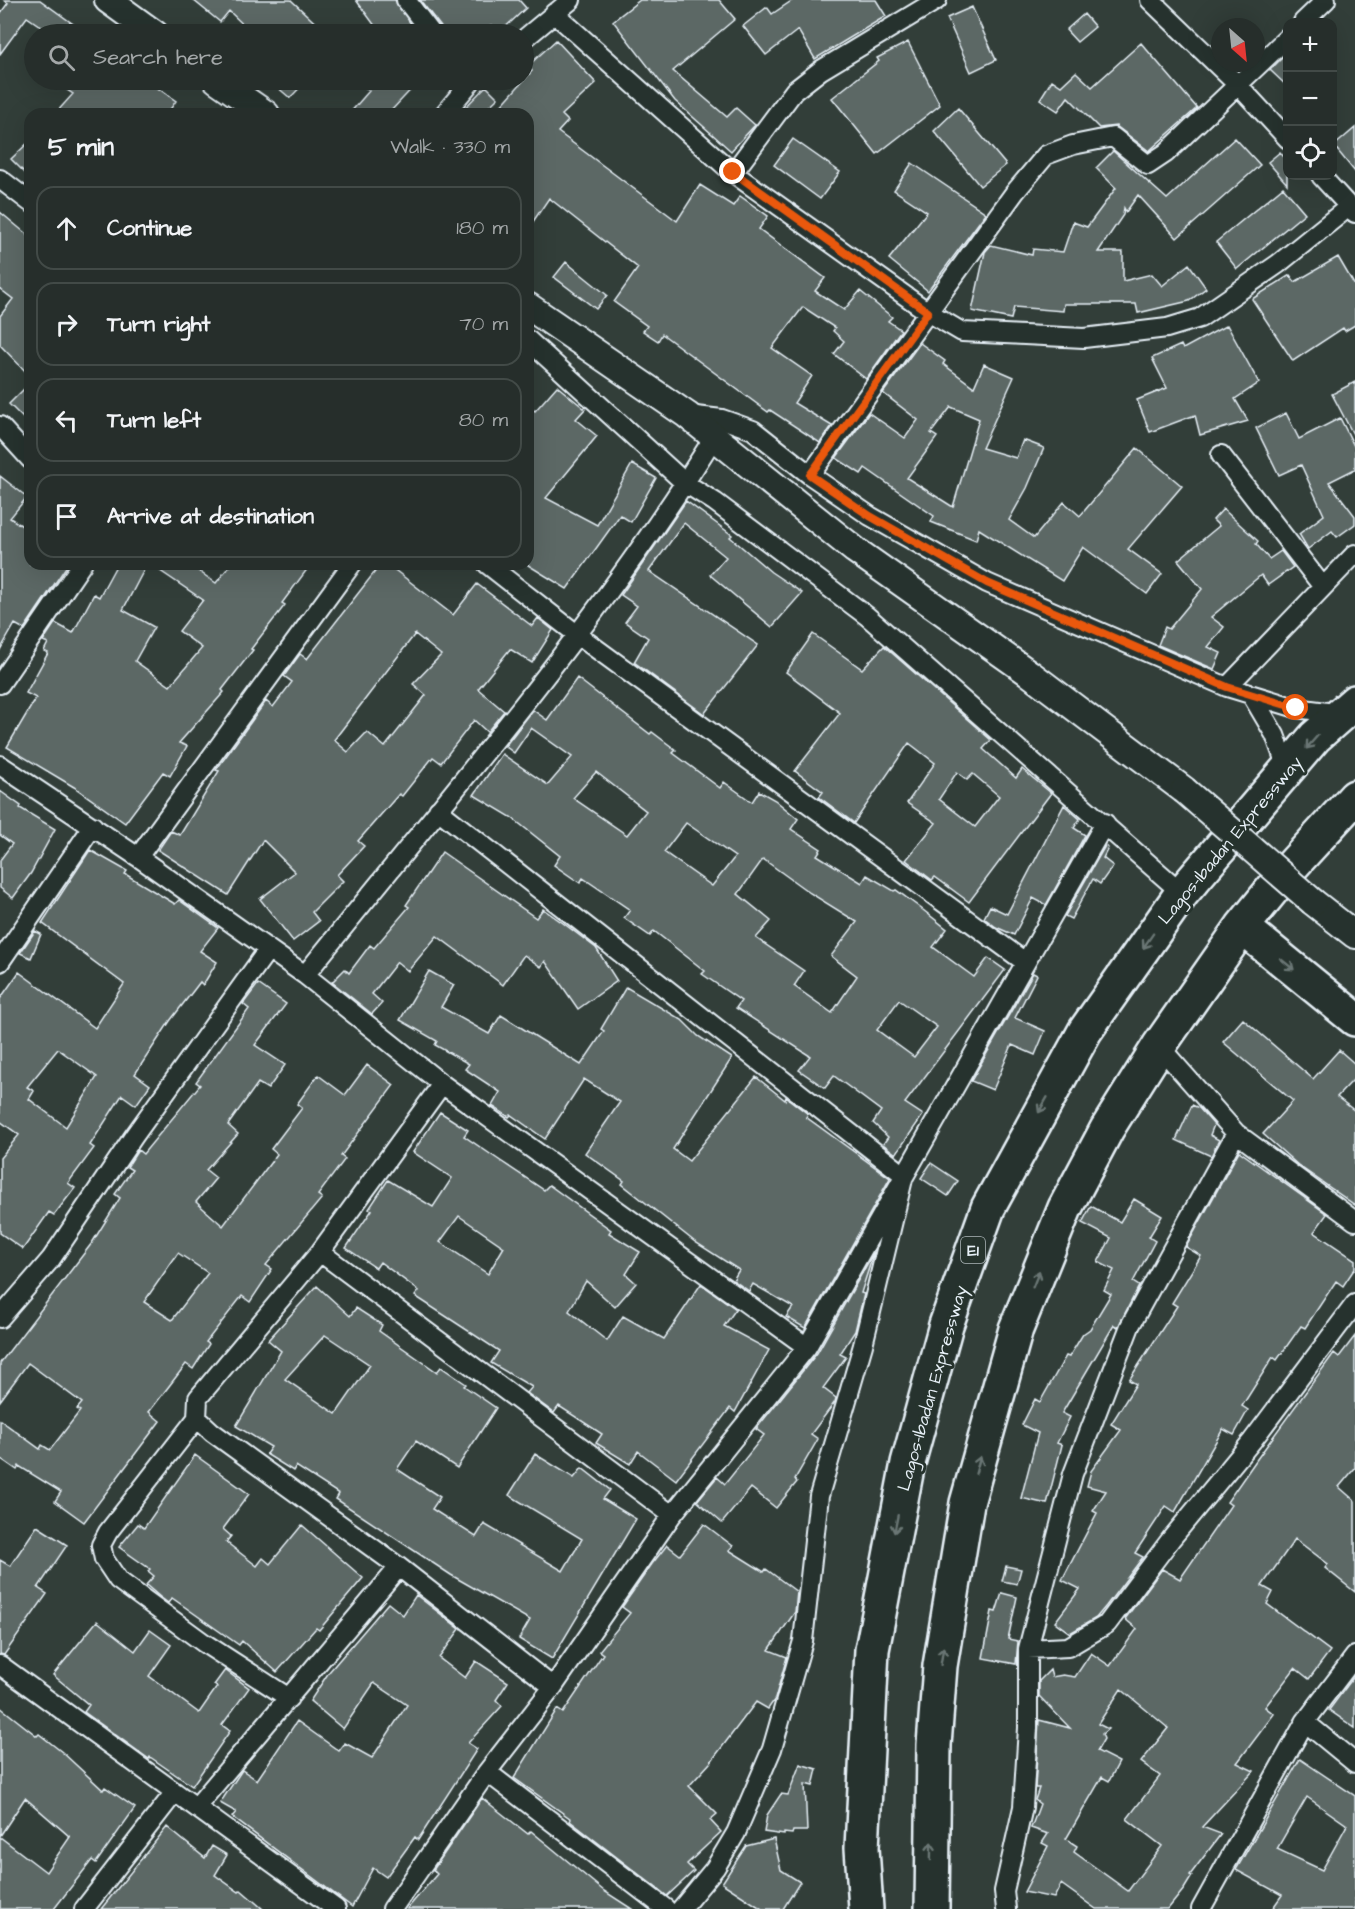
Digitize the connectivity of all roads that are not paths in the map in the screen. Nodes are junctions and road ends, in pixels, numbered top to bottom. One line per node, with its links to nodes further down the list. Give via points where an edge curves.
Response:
1 (108, 0): 9 (main road)
2 (406, 0): 10 (street)
3 (572, 0): 7 (street)
4 (937, 0): 19 (street, via 821,70 794,91)
5 (1150, 0): 13 (street)
6 (1326, 0): 8 (street)
7 (554, 13): 11 (street); 19 (street)
8 (1307, 18)
9 (140, 24)
10 (424, 24)
11 (534, 30)
12 (1283, 41): 13 (street)
13 (1238, 85): 18 (street); 25 (street, via 1148,165 1113,137 1046,155)
14 (231, 90): 16 (main road)
15 (463, 90): 17 (street)
16 (257, 108)
17 (449, 108)
18 (1283, 135)
19 (733, 172): 25 (street)
20 (0, 179): 22 (street)
21 (1326, 180): 23 (street)
22 (24, 197)
23 (1352, 210): 25 (street, via 1200,318 1167,328 1084,338 962,332)
24 (534, 310): 27 (main road)
25 (928, 312): 32 (street)
26 (534, 345): 33 (street)
27 (687, 415): 29 (main road); 32 (street, via 722,418 753,430)
28 (0, 426): 30 (street)
29 (714, 436): 33 (street); 53 (main road, bridge, via 855,550 1029,673 1184,790)
30 (24, 452)
31 (1221, 455): 38 (street)
32 (810, 475): 41 (street, via 870,516 987,583)
33 (685, 483): 39 (street); 48 (street, via 867,616)
34 (1355, 554): 38 (street)
35 (78, 570): 40 (street)
36 (348, 570): 50 (street)
37 (495, 570): 39 (street)
38 (1323, 587): 41 (street)
39 (579, 636): 47 (street); 56 (street)
40 (0, 684)
41 (1227, 687): 42 (street)
42 (1252, 696): 43 (street, via 1296,708); 45 (street, via 1275,735)
43 (1348, 708): 45 (highway, Lagos-Ibadan Expressway / E1, one-way to 45, via 1315,737)
44 (0, 765): 49 (street)
45 (1288, 770): 51 (highway, Lagos-Ibadan Expressway / E1)
46 (1355, 797): 52 (highway)
47 (438, 810): 57 (street); 62 (street)
48 (1105, 823): 51 (street); 56 (street)
49 (93, 826): 50 (street); 55 (street)
50 (138, 857): 54 (street)
51 (1182, 892): 86 (highway, Lagos-Ibadan Expressway / E1, one-way to 86, via 1085,1031 1036,1118 988,1208 946,1325 908,1463 872,1650 862,1848)
52 (1242, 927): 58 (highway, one-way to 58); 59 (highway)
53 (1355, 936)
54 (267, 951): 57 (street); 66 (street, via 51,1259)
55 (0, 962)
56 (1025, 962): 62 (street)
57 (305, 975): 60 (street)
58 (1355, 1019)
59 (1159, 1046): 61 (street); 87 (highway, one-way to 59, via 934,1745 940,1666 967,1503 1016,1329 1065,1209 1107,1129)
60 (442, 1084): 64 (street); 67 (street)
61 (1236, 1133): 63 (street); 71 (street, via 1130,1326 1073,1474)
62 (904, 1175): 67 (street); 85 (street, via 819,1496 802,1641 772,1749 736,1833 715,1868)
63 (1355, 1221)
64 (320, 1252): 68 (street, via 198,1398); 69 (street)
65 (1355, 1304): 71 (street, via 1107,1624 1068,1647)
66 (0, 1318)
67 (807, 1347): 69 (street)
68 (197, 1418): 70 (street); 75 (street, via 108,1532 101,1545 104,1559 118,1580 204,1643)
69 (672, 1515): 74 (street)
70 (399, 1567): 74 (street); 75 (street)
71 (1028, 1649): 88 (street, via 1023,1807 1004,1891)
72 (1355, 1656): 76 (street)
73 (0, 1665): 79 (street)
74 (553, 1687): 78 (street)
75 (289, 1698): 80 (street)
76 (1305, 1722): 77 (street); 89 (street)
77 (1355, 1763)
78 (487, 1772): 83 (street); 84 (street)
79 (175, 1792): 80 (street); 81 (street)
80 (197, 1806): 82 (street)
81 (84, 1909)
82 (336, 1909)
83 (392, 1909)
84 (666, 1909)
85 (681, 1909)
86 (866, 1909)
87 (932, 1909)
88 (1006, 1909)
89 (1201, 1909)

